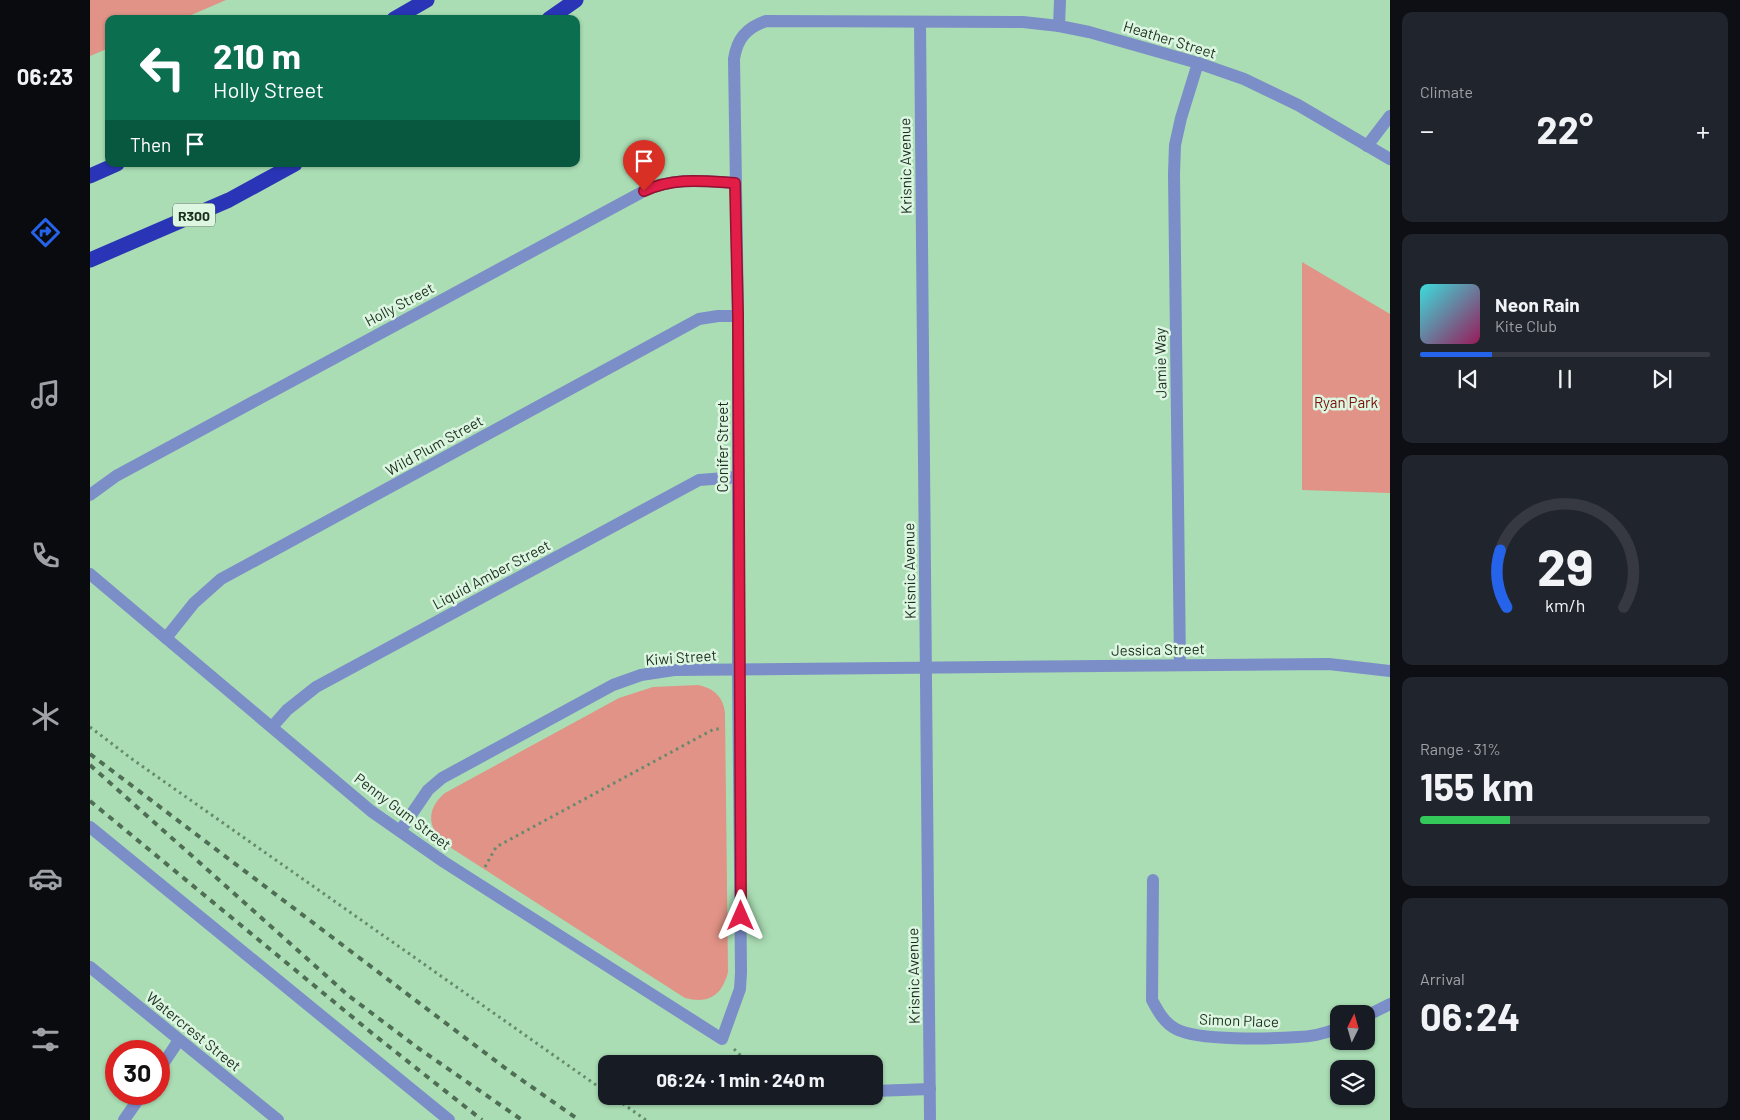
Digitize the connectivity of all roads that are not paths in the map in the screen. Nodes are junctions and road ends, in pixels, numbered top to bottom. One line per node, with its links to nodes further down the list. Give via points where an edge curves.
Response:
1 (427, 0): 4 (highway)
2 (576, 0): 5 (highway)
3 (1060, 0): 7 (street)
4 (401, 15)
5 (555, 15)
6 (920, 22): 7 (street, Heather Street, via 988,21); 15 (street, Conifer Street, via 766,21 747,30 735,48 734,59); 23 (street, Krisnic Avenue)
7 (1059, 26): 8 (street, Heather Street)
8 (1198, 63): 10 (street, Heather Street, via 1275,93); 22 (street, Jamie Way, via 1175,145)
9 (1390, 116): 10 (street)
10 (1368, 146): 11 (street, Heather Street)
11 (1390, 159)
12 (110, 167): 14 (highway)
13 (290, 167): 16 (highway, R300, via 229,200)
14 (90, 176)
15 (735, 183): 17 (street, Conifer Street); 19 (street, Holly Street, via 680,180 644,191 116,476)
16 (90, 260)
17 (738, 316): 18 (street, Conifer Street); 21 (street, Wild Plum Street, via 699,319 221,579 194,603)
18 (738, 478): 24 (street, Conifer Street); 26 (street, Liquid Amber Street, via 699,480 316,687)
19 (90, 495)
20 (90, 574): 21 (street, Penny Gum Street)
21 (166, 638): 26 (street, Penny Gum Street)
22 (1180, 665): 23 (street, Jessica Street); 25 (street, Jessica Street, via 1329,664)
23 (926, 669): 24 (street, Kiwi Street); 37 (street, Krisnic Avenue)
24 (738, 670): 28 (street, Kiwi Street, via 674,670 641,675 613,685 442,778 428,790); 34 (street, Conifer Street, via 741,972 740,989)
25 (1390, 671)
26 (272, 727): 28 (street, Penny Gum Street)
27 (90, 827): 42 (street)
28 (400, 831): 34 (street, Penny Gum Street)
29 (1152, 880): 33 (street, Simon Place, via 1152,1000 1160,1016 1175,1029 1193,1035 1223,1037 1299,1037)
30 (90, 968): 35 (street, Watercrest Street)
31 (1390, 1004): 32 (street)
32 (1375, 1012)
33 (1330, 1031)
34 (722, 1039)
35 (179, 1040): 36 (street); 41 (street, Watercrest Street)
36 (170, 1054)
37 (930, 1089): 38 (street); 43 (street, Krisnic Avenue)
38 (883, 1091)
39 (134, 1105): 40 (street)
40 (124, 1120)
41 (278, 1120)
42 (449, 1120)
43 (930, 1120)

